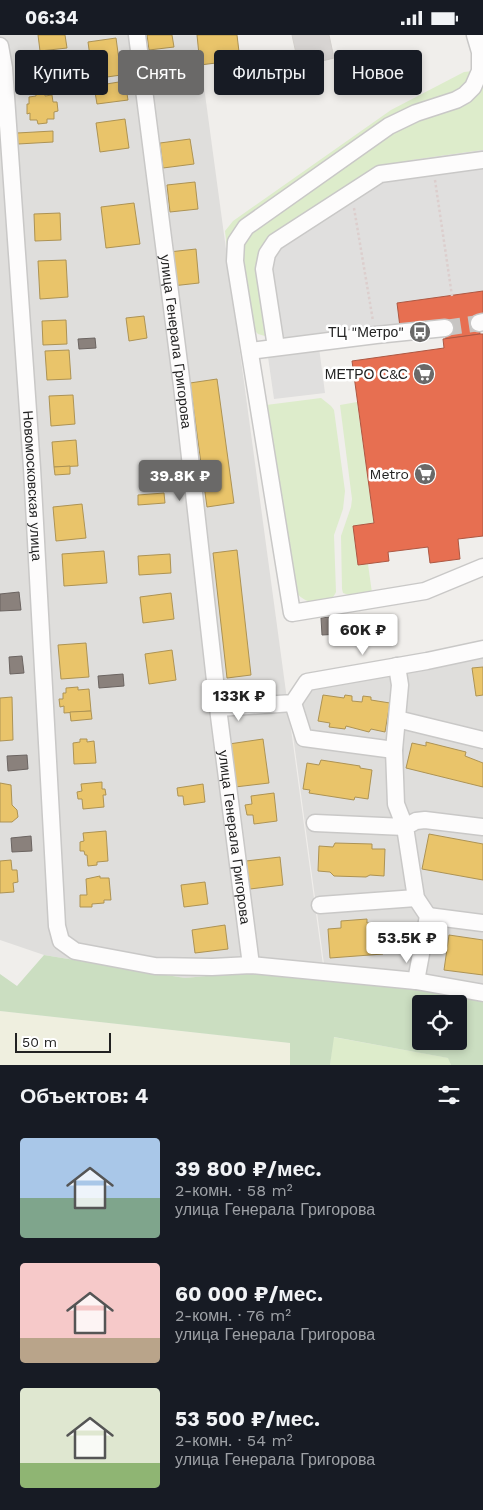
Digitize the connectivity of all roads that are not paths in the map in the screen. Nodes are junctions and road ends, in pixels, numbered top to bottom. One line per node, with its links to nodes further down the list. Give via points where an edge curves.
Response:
1 (137, 35): 12 (street, улица Генерала Григорова)
2 (475, 35): 7 (street, via 480,52 480,71 473,87 465,95 389,125 246,227 236,242 235,261)
3 (0, 46): 23 (street, Новомосковская улица, via 31,459 57,926 61,941 75,951 155,966)
4 (483, 160): 6 (street, via 380,174 275,242 267,255 264,269)
5 (445, 329): 6 (street)
6 (276, 347): 7 (street)
7 (250, 351): 8 (street, via 292,613 425,591)
8 (483, 567)
9 (483, 649): 10 (street)
10 (397, 666): 11 (street, via 308,682); 13 (street, via 400,685)
11 (293, 703): 12 (street); 15 (street, via 304,738)
12 (219, 708): 23 (street, улица Генерала Григорова)
13 (398, 719): 14 (street); 15 (street)
14 (483, 740)
15 (394, 750): 17 (street, via 396,804)
16 (315, 823): 17 (street)
17 (405, 827): 18 (street, via 424,820); 19 (street)
18 (483, 827)
19 (416, 898): 20 (street); 21 (street)
20 (320, 905)
21 (428, 916): 22 (street); 24 (street)
22 (483, 923)
23 (251, 965): 24 (street)
24 (416, 981): 25 (street)
25 (483, 993)

